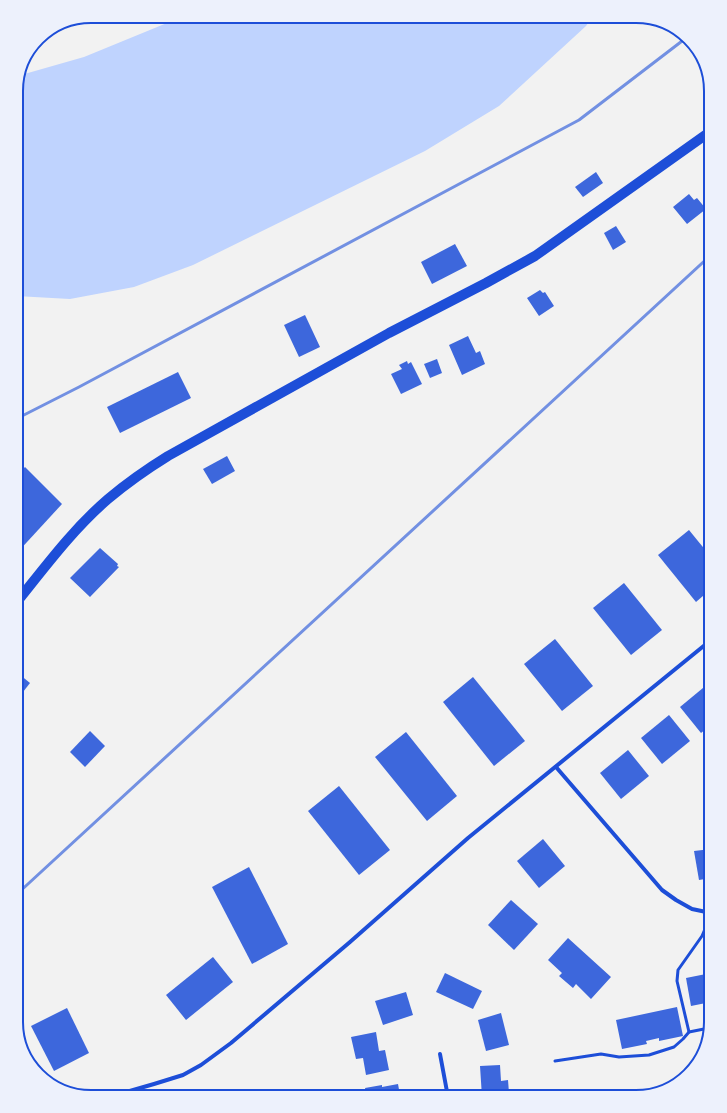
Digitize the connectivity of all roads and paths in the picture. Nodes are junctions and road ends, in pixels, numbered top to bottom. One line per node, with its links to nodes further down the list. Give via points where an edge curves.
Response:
1 (704, 136): 2 (main road, via 535,256 389,333 140,473 106,500 80,526)
2 (23, 594)
3 (704, 646): 4 (street)
4 (556, 767): 5 (street, via 662,890 692,909); 11 (street, via 468,838 231,1043 183,1075)
5 (704, 912)
6 (704, 931): 8 (lane, via 678,970 677,981)
7 (703, 1029): 8 (lane)
8 (688, 1032): 10 (lane, via 674,1046 649,1055 619,1057 600,1054)
9 (440, 1054): 12 (street)
10 (555, 1061)
11 (133, 1090)
12 (447, 1090)

